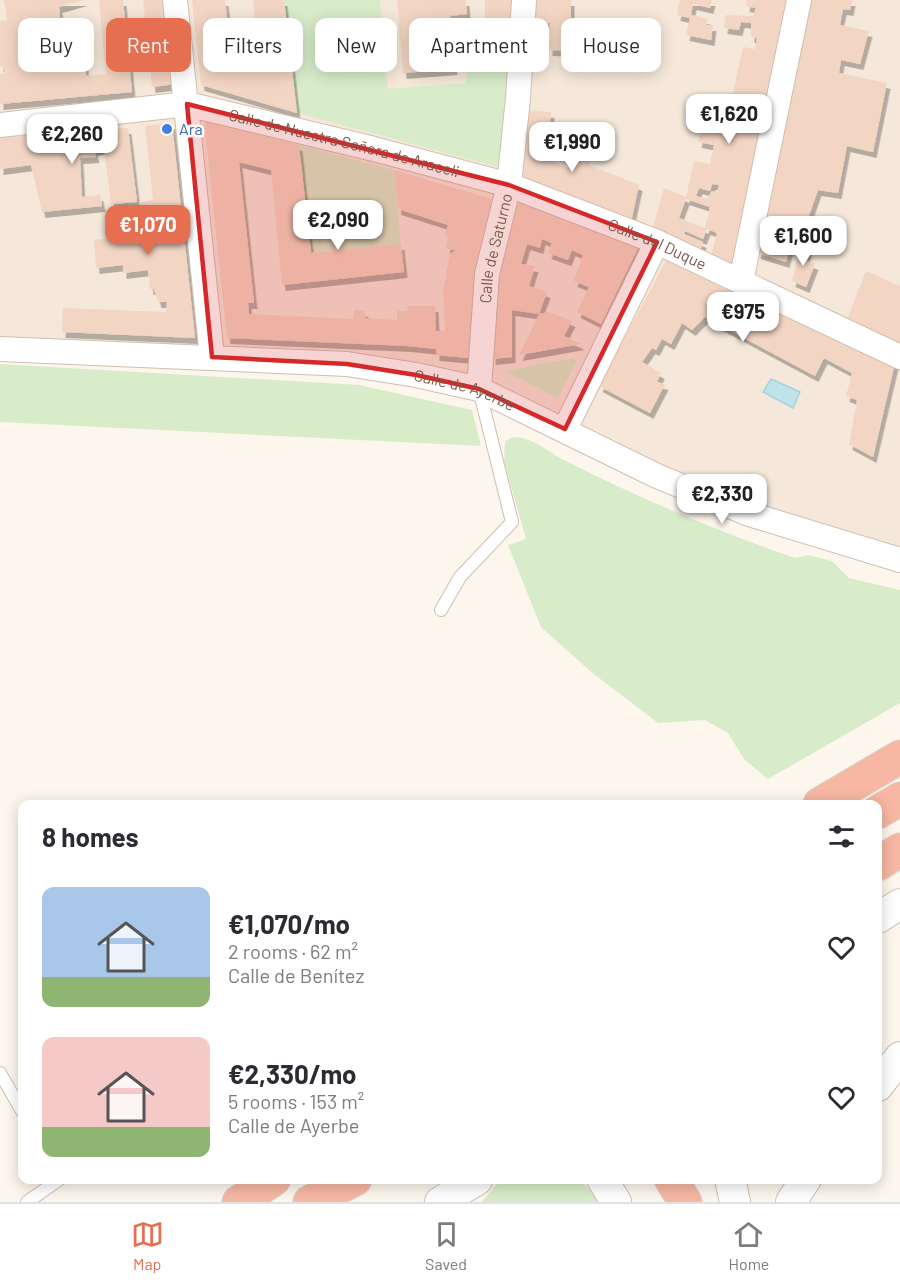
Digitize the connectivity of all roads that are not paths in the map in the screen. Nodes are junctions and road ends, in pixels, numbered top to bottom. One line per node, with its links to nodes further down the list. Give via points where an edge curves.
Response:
1 (175, 0): 4 (street)
2 (524, 0): 6 (street, Calle de Saturno)
3 (799, 0): 8 (street)
4 (187, 104): 5 (street, Calle de Nuestra Señora de Araceli); 6 (street, Calle de Nuestra Señora de Araceli); 10 (street)
5 (0, 125)
6 (509, 185): 7 (street, Calle del Duque); 12 (street, Calle de Saturno, via 487,274)
7 (657, 242): 8 (street, Calle del Duque); 13 (street)
8 (741, 281): 11 (street, Calle del Duque)
9 (0, 349): 10 (street, Calle de Ayerbe)
10 (212, 357): 12 (street, Calle de Ayerbe, via 346,364)
11 (900, 357)
12 (479, 389): 13 (street, Calle de Ayerbe); 15 (lane, via 512,522 460,577)
13 (565, 429): 14 (street, Calle de Ayerbe, via 657,476 749,514)
14 (900, 560)
15 (441, 610)
16 (900, 757): 18 (highway)
17 (900, 798): 19 (highway)
18 (827, 800)
19 (882, 809)
20 (900, 850): 21 (highway)
21 (882, 861)
22 (900, 904): 23 (street)
23 (882, 915)
24 (900, 1057): 26 (street)
25 (0, 1073): 27 (lane)
26 (882, 1081)
27 (18, 1104)
28 (53, 1184): 37 (lane)
29 (266, 1184): 38 (highway)
30 (345, 1184): 39 (highway)
31 (364, 1184): 40 (highway)
32 (605, 1184): 42 (street)
33 (674, 1184): 43 (highway)
34 (731, 1184): 44 (street)
35 (803, 1184): 45 (street)
36 (474, 1187): 41 (street)
37 (27, 1202)
38 (239, 1202)
39 (310, 1202)
40 (341, 1202)
41 (440, 1202)
42 (616, 1202)
43 (685, 1202)
44 (735, 1202)
45 (791, 1202)

